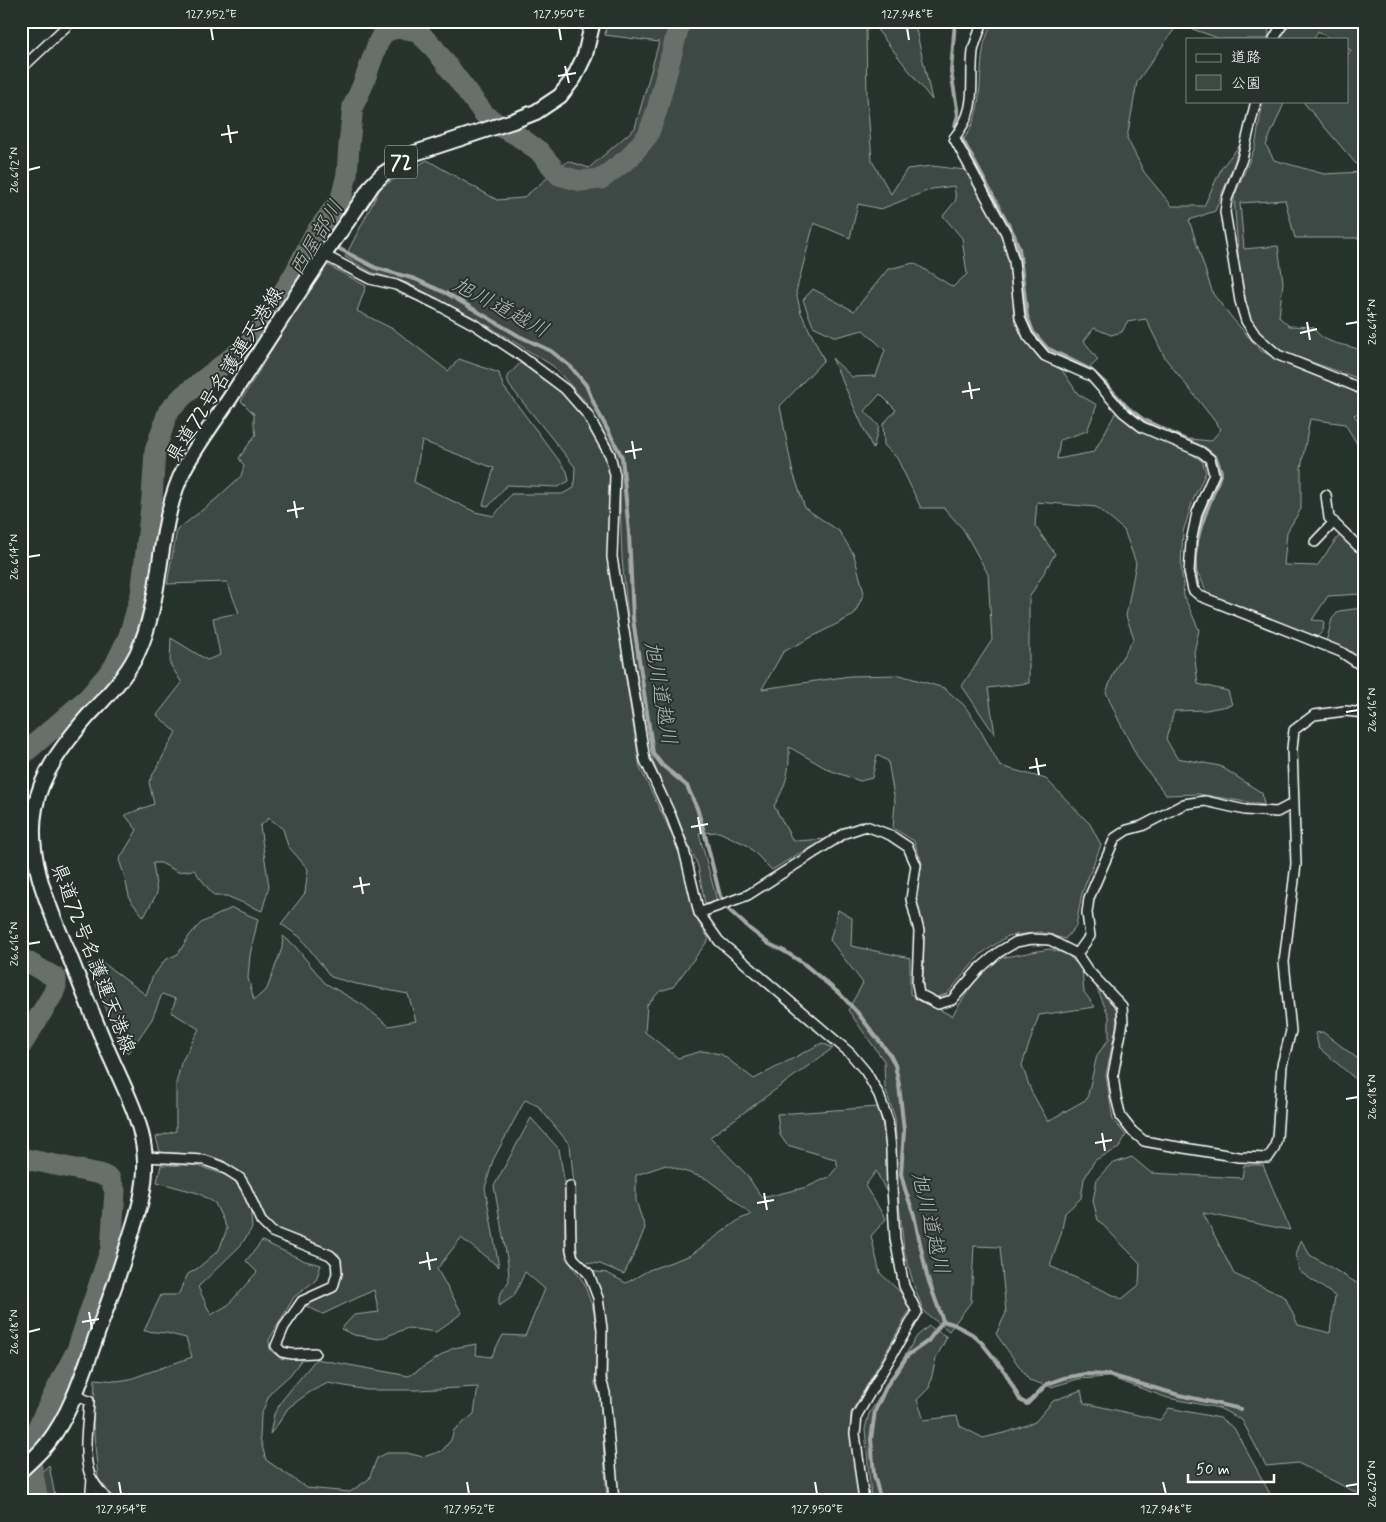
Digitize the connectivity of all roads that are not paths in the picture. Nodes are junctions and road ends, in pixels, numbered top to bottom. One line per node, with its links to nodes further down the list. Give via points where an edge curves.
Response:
1 (72, 21): 6 (street)
2 (593, 21): 8 (main road, 県道72号名護運天港線 / 72, via 585,55 574,78 560,96 536,112 415,153 390,169 372,186)
3 (983, 21): 14 (street, via 974,50 972,100 963,127 954,138 1006,233 1014,261 1020,318 1028,336 1045,356 1090,376 1123,412 1142,427 1201,452 1210,459 1214,474 1197,513 1191,542 1189,572 1193,590 1200,596 1341,652)
4 (1284, 21): 5 (street)
5 (1275, 38)
6 (21, 68)
7 (1256, 102): 9 (street, via 1225,212 1246,321 1256,336 1278,355)
8 (327, 252): 17 (street, via 370,279 396,285 475,325 565,389 587,414 610,455 615,475 612,557 644,760 684,850); 19 (main road, 県道72号名護運天港線 / 72, via 185,468 165,526 152,611 138,653 123,677 51,764 34,810 32,836 40,878 133,1107 141,1130)
9 (1365, 391)
10 (1326, 495): 11 (street, via 1329,518)
11 (1334, 522): 12 (street); 13 (street)
12 (1315, 542)
13 (1365, 550)
14 (1365, 668)
15 (1365, 713): 16 (street, via 1345,711 1314,715 1294,730)
16 (1294, 803): 18 (street, via 1277,812 1245,810 1205,801 1184,804 1115,838 1089,898 1090,936); 18 (street, via 1296,864 1284,962 1291,1031 1282,1065 1277,1138 1268,1158 1239,1157 1144,1141 1132,1131 1121,1117 1113,1075 1123,1022 1122,1006)
17 (699, 913): 18 (street, via 748,895 844,833 866,826 890,835 908,847 916,865 911,899 919,931 919,994 938,1004 952,1000 979,970 1016,942 1050,940); 28 (street, via 720,941 850,1053 879,1095 888,1121 895,1239 904,1286 916,1312 857,1415 855,1434)
18 (1077, 954)
19 (145, 1158): 21 (street, via 204,1160 221,1166 240,1178 261,1222 272,1232 311,1246 336,1261 333,1286 302,1301 284,1327 276,1346 282,1352 292,1354); 22 (main road, 県道72号名護運天港線 / 72, via 143,1196 123,1262)
20 (570, 1186): 27 (street, via 573,1258 589,1274 598,1298 602,1329 601,1379)
21 (315, 1353)
22 (74, 1395): 23 (main road, 県道72号名護運天港線 / 72, via 53,1435); 24 (street, via 89,1401 86,1448)
23 (21, 1470)
24 (92, 1479): 25 (street); 26 (street)
25 (90, 1501)
26 (108, 1501)
27 (614, 1501)
28 (864, 1501)

